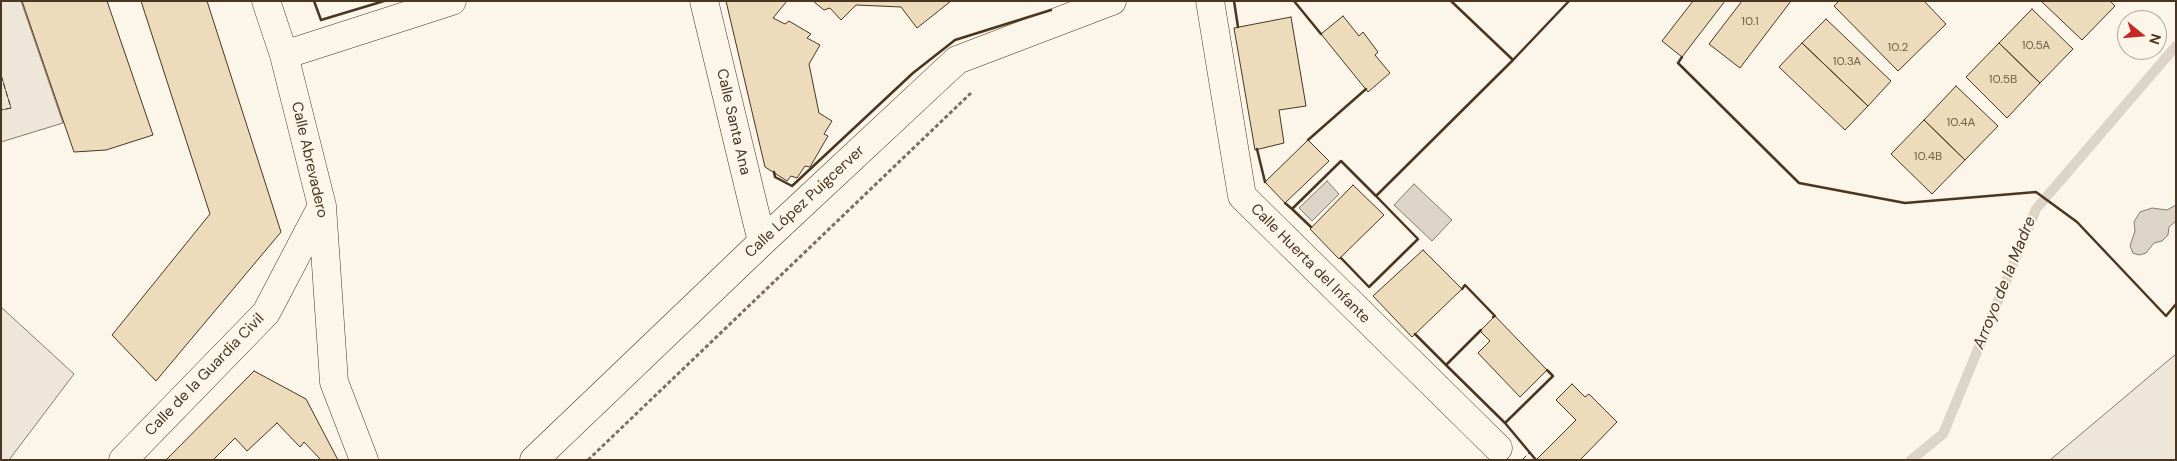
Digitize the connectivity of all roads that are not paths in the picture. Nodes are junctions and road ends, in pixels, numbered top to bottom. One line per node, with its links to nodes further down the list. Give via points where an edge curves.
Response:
1 (266, 1): 6 (street, Calle Abrevadero)
2 (452, 1): 6 (street)
3 (704, 1): 8 (street, Calle Santa Ana)
4 (1112, 1): 8 (street, Calle López Puigcerver, via 957,60)
5 (1210, 1): 9 (street, Calle Huerta del Infante, via 1242,196)
6 (284, 55): 7 (street, Calle Abrevadero)
7 (322, 206): 10 (street, Calle de la Guardia Civil, via 266,314); 11 (street, Calle Abrevadero, via 334,382)
8 (762, 242): 12 (street, Calle López Puigcerver)
9 (1498, 448)
10 (123, 460)
11 (364, 460)
12 (534, 460)

